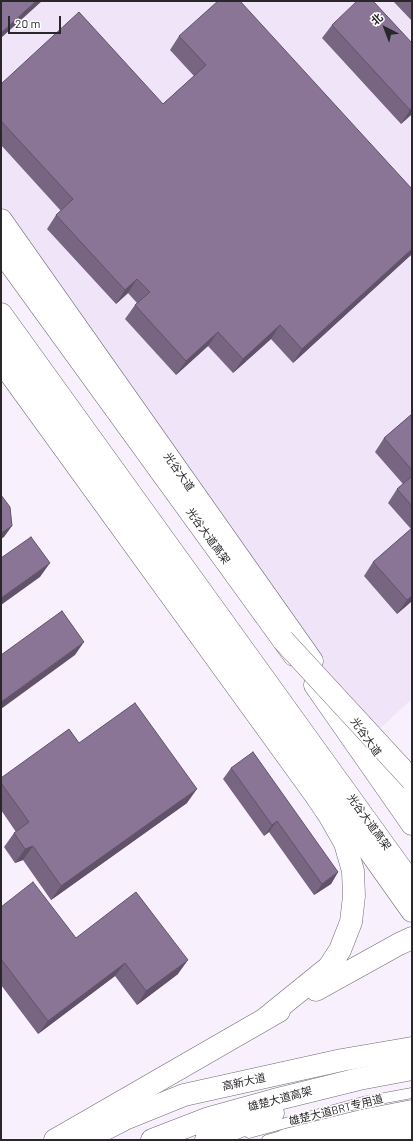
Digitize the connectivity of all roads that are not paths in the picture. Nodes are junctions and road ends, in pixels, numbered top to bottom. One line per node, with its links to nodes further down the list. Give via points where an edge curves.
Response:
1 (1, 220): 8 (main road, 光谷大道)
2 (1, 251): 6 (main road, 光谷大道高架)
3 (1, 314): 10 (main road, 光谷大道高架)
4 (1, 332): 11 (main road)
5 (1, 361): 13 (main road, via 314,793 345,843 353,871 354,896 351,922 340,950 329,967)
6 (283, 640): 7 (main road, bridge); 9 (main road, 光谷大道高架, bridge)
7 (412, 780)
8 (412, 803)
9 (412, 824)
10 (412, 884)
11 (412, 911)
12 (412, 938): 13 (main road)
13 (266, 1018): 22 (main road)
14 (412, 1048): 23 (main road, 高新大道, via 342,1060 184,1095 127,1118)
15 (412, 1070): 16 (main road, 雄楚大道高架)
16 (359, 1079): 24 (main road, 雄楚大道高架, via 209,1118); 25 (main road)
17 (412, 1093): 26 (lane, 雄楚大道BRT专用道, via 363,1102)
18 (412, 1104): 27 (lane, 雄楚大道BRT专用道)
19 (412, 1111): 28 (main road)
20 (412, 1125): 29 (main road)
21 (412, 1132): 30 (main road)
22 (55, 1140)
23 (84, 1140)
24 (152, 1140)
25 (206, 1140)
26 (226, 1140)
27 (266, 1140)
28 (286, 1140)
29 (339, 1140)
30 (372, 1140)

